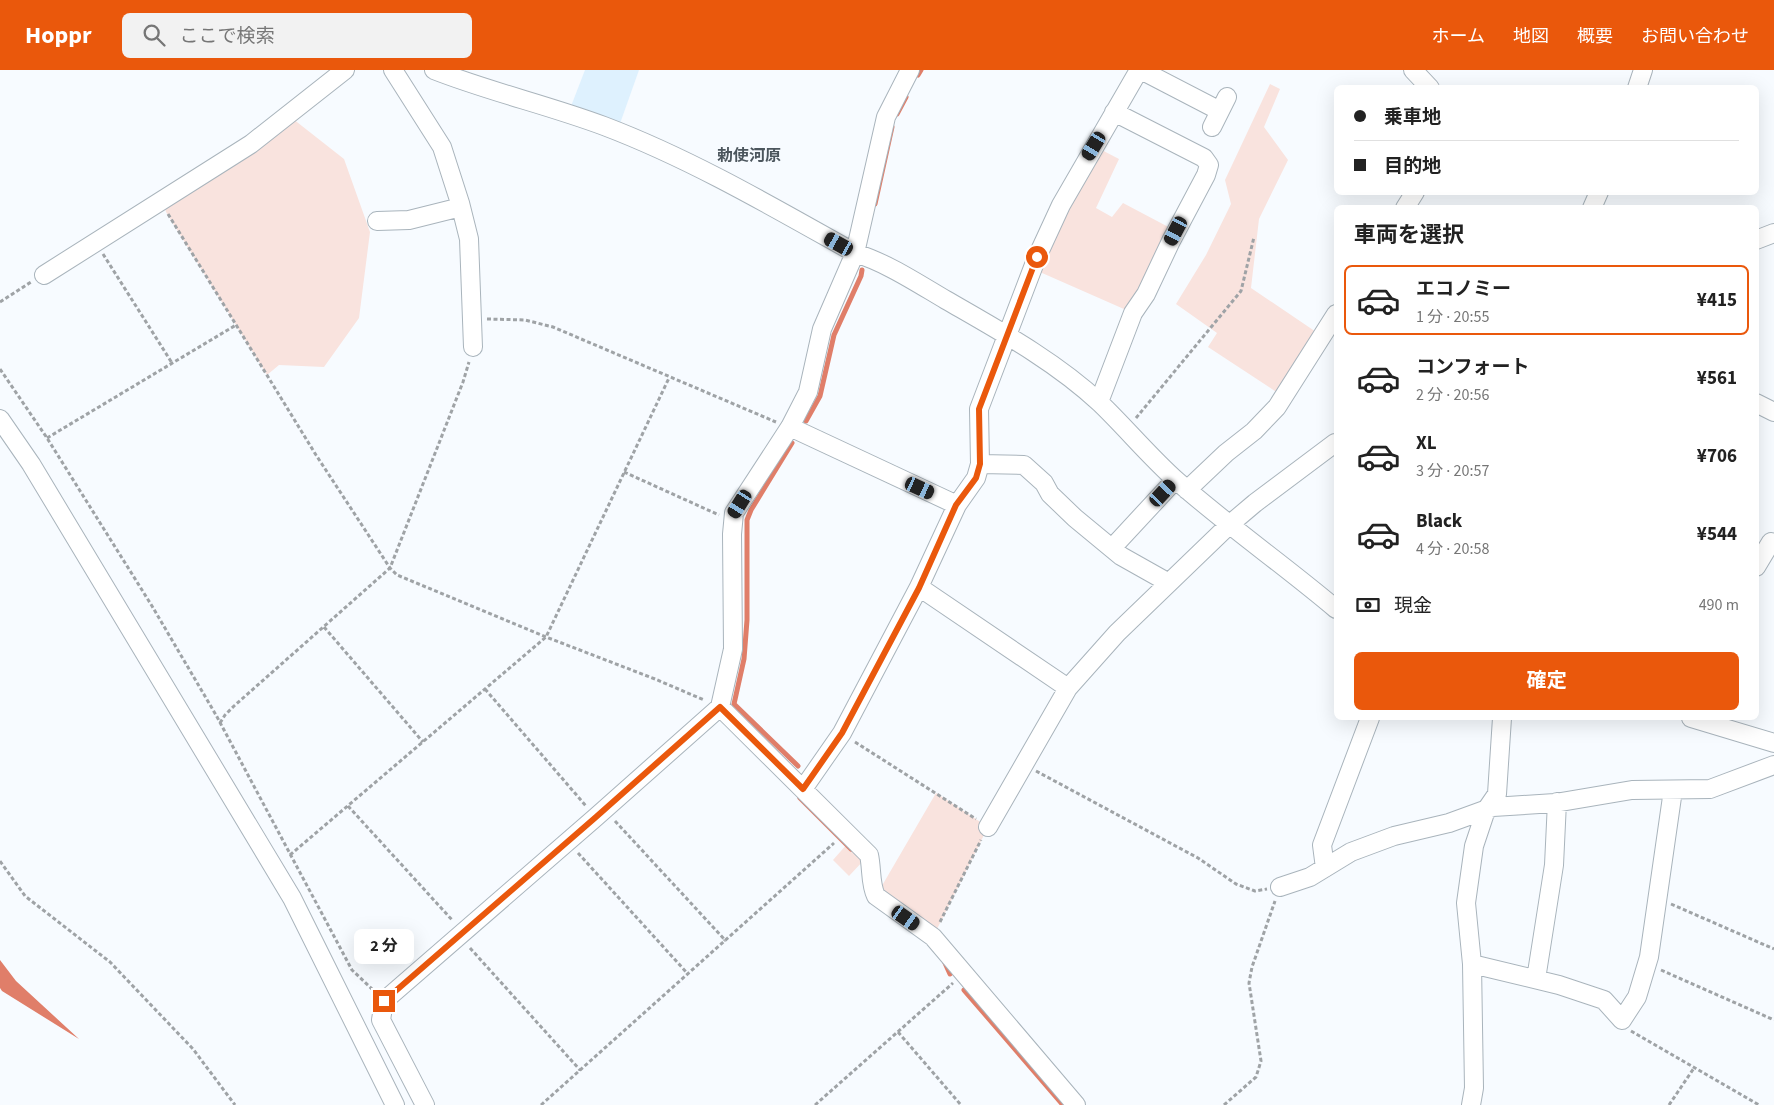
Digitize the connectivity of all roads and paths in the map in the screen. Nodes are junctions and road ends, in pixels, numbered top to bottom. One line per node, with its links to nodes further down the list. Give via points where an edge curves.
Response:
1 (345, 70): 12 (street, via 251,144)
2 (393, 70): 13 (street, via 442,147)
3 (434, 70): 19 (street, via 587,120 663,151)
4 (910, 70): 19 (street, via 886,117)
5 (1140, 70): 10 (street); 11 (street, via 1224,104)
6 (1413, 70): 8 (street)
7 (1643, 70): 9 (street)
8 (1427, 85)
9 (1638, 85)
10 (1114, 112): 25 (street, via 1061,205); 30 (street, via 1204,158 1208,166 1146,294 1133,313)
11 (1212, 127)
12 (163, 199): 18 (street); 24 (path, via 166,212)
13 (461, 207): 14 (street, via 409,220); 23 (street, via 469,239)
14 (377, 222)
15 (1774, 233): 17 (street)
16 (1254, 237): 35 (path, via 1241,291)
17 (1759, 239)
18 (96, 242): 20 (street); 27 (path)
19 (855, 253): 25 (street, via 915,282); 34 (street, via 822,329 808,392)
20 (44, 274): 21 (path)
21 (0, 302)
22 (1334, 317): 40 (street, via 1277,407 1254,431)
23 (472, 319): 26 (street); 29 (path, via 525,320 553,327)
24 (236, 325): 27 (path); 47 (path, via 316,456)
25 (1007, 335): 30 (street, via 1054,366); 38 (street, via 979,409)
26 (473, 347): 47 (path, via 463,382)
27 (172, 363): 36 (path)
28 (0, 369): 36 (path)
29 (669, 378): 34 (path); 39 (path)
30 (1098, 402): 35 (street)
31 (1759, 404): 32 (street)
32 (1774, 412)
33 (0, 419): 95 (street, via 31,464 292,898)
34 (790, 427): 41 (street); 42 (street, via 734,513)
35 (1126, 430): 40 (street)
36 (47, 438): 59 (path, via 152,606)
37 (1334, 444): 43 (street)
38 (980, 464): 41 (street, via 976,478); 45 (street, via 1024,465 1075,518)
39 (624, 472): 42 (path); 52 (path)
40 (1181, 485): 43 (street); 45 (street)
41 (956, 505): 49 (street)
42 (733, 522): 55 (street, via 733,649)
43 (1229, 526): 48 (street); 50 (street)
44 (1770, 537): 46 (street)
45 (1112, 548): 48 (street)
46 (1759, 561)
47 (390, 568): 51 (path); 52 (path, via 397,575)
48 (1169, 583): 53 (street, via 1116,633)
49 (919, 588): 53 (street); 60 (street)
50 (1334, 607)
51 (324, 627): 59 (path, via 234,706); 62 (path)
52 (546, 637): 54 (path); 55 (path)
53 (1068, 688): 63 (street)
54 (485, 689): 62 (path); 70 (path)
55 (720, 707): 65 (street); 70 (street)
56 (1369, 720): 76 (street, via 1322,845)
57 (1502, 720): 69 (street, via 1497,794)
58 (1698, 720): 61 (street)
59 (220, 723): 74 (path)
60 (842, 733): 65 (street); 71 (path)
61 (1773, 740)
62 (423, 742): 68 (path)
63 (1023, 764): 71 (street); 77 (path, via 1198,858 1236,884 1255,890)
64 (1774, 765): 66 (street, via 1710,789)
65 (803, 789): 72 (street)
66 (1673, 790): 67 (street, via 1632,790); 78 (street)
67 (1557, 802): 69 (street); 87 (street, via 1554,865)
68 (348, 806): 74 (path); 79 (path)
69 (1486, 810): 76 (street, via 1394,836 1351,852); 83 (street, via 1474,846 1466,903)
70 (600, 813): 73 (street); 81 (path)
71 (988, 827): 80 (path)
72 (845, 832): 80 (street, via 869,855 876,896); 81 (path)
73 (568, 842): 79 (street); 85 (path)
74 (290, 855): 88 (path, via 352,970)
75 (0, 861): 94 (path, via 24,896 110,962 193,1049)
76 (1325, 868): 77 (street)
77 (1280, 887): 101 (path, via 1249,983 1261,1062 1256,1077)
78 (1658, 898): 82 (path); 84 (street)
79 (461, 934): 88 (street); 93 (path)
80 (933, 937): 86 (street)
81 (725, 940): 85 (path)
82 (1774, 949)
83 (1472, 964): 87 (street); 102 (street, via 1474,1088)
84 (1647, 964): 89 (street, via 1637,998); 90 (path)
85 (687, 974): 93 (path)
86 (963, 974): 91 (path); 100 (street)
87 (1536, 979): 89 (street, via 1604,1000)
88 (384, 1001): 96 (street, via 381,1020)
89 (1622, 1020): 92 (path, via 1623,1027)
90 (1774, 1020)
91 (898, 1032): 98 (path); 99 (path)
92 (1694, 1068): 103 (path); 104 (path)
93 (580, 1070): 97 (path)
94 (235, 1105)
95 (395, 1105)
96 (425, 1105)
97 (541, 1105)
98 (815, 1105)
99 (961, 1105)
100 (1076, 1105)
101 (1224, 1105)
102 (1471, 1105)
103 (1669, 1105)
104 (1759, 1105)

